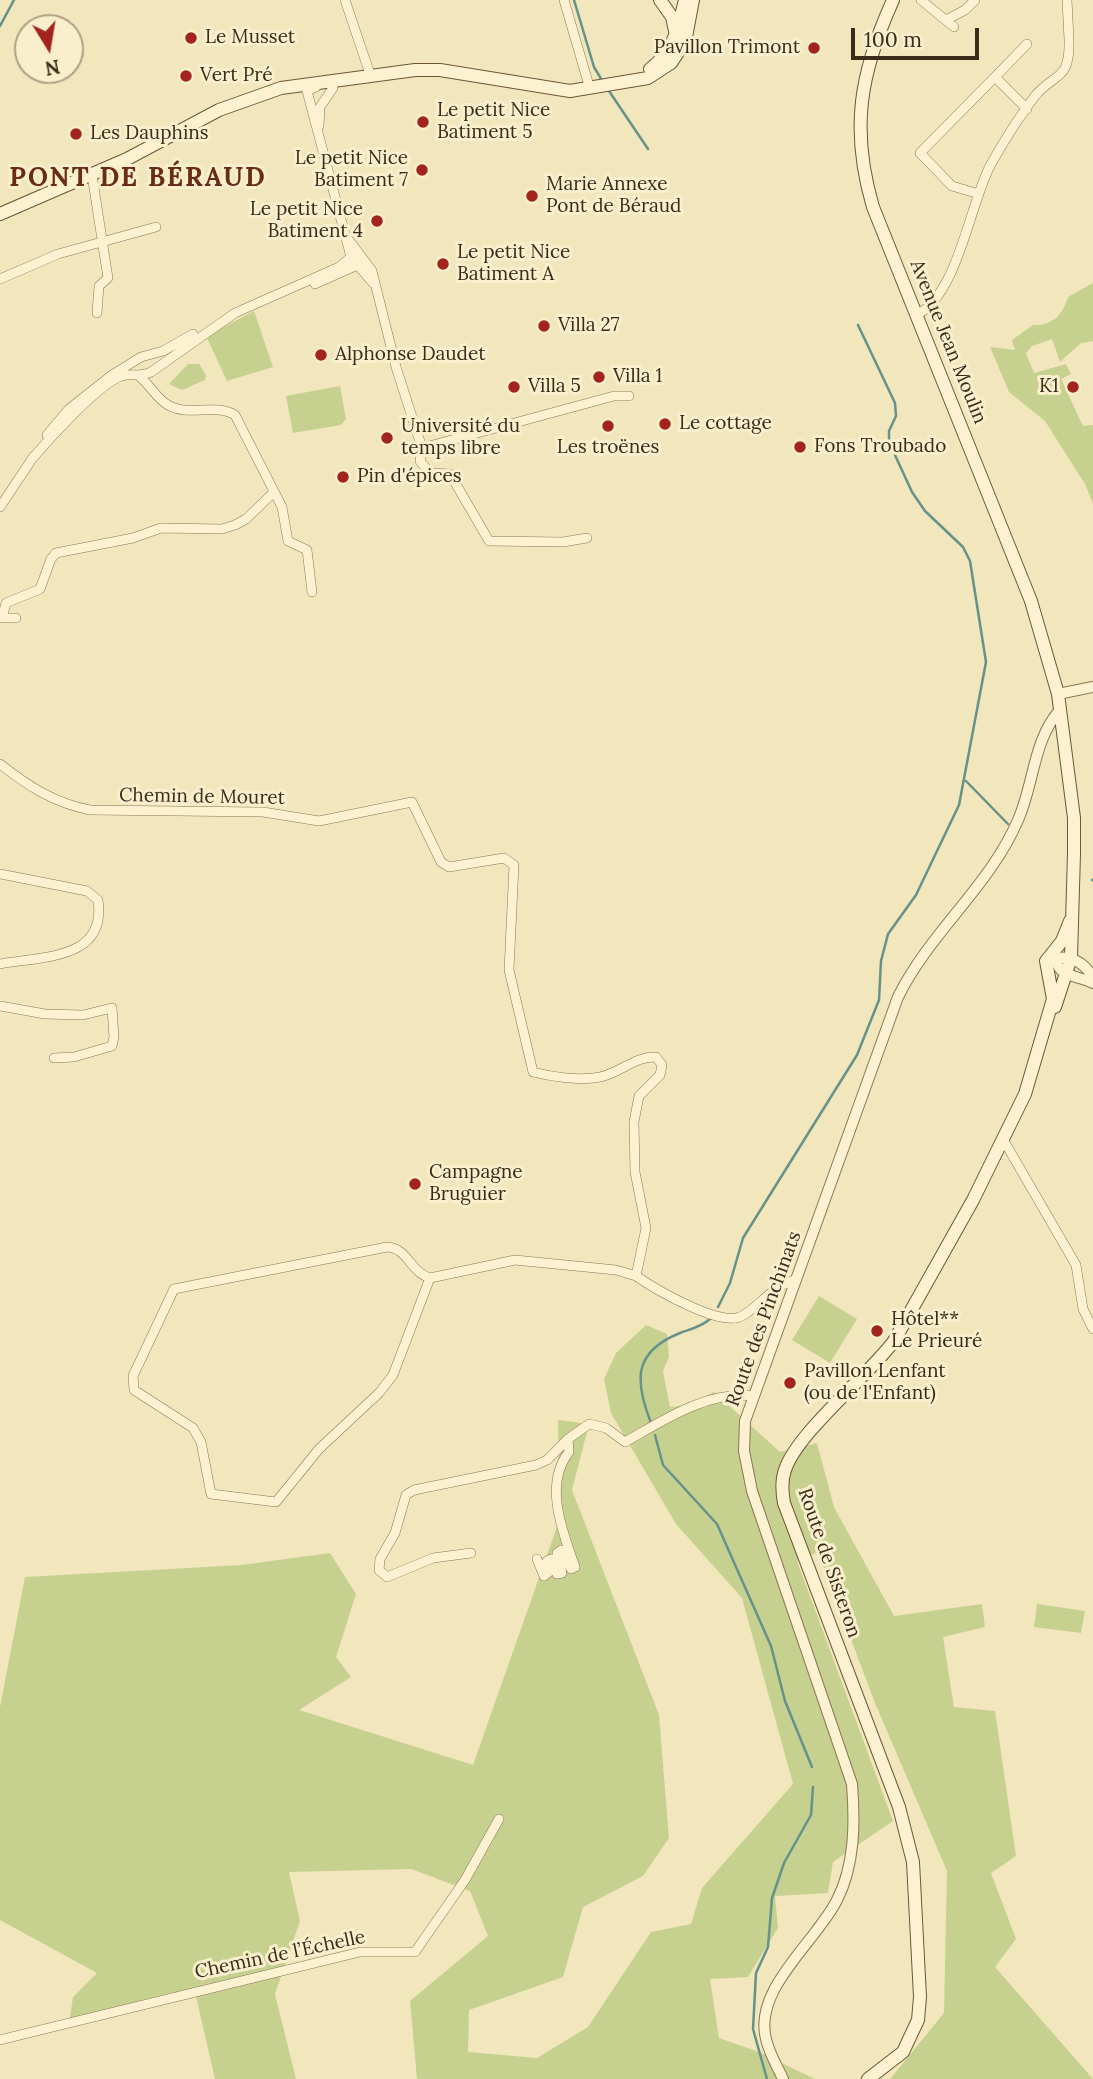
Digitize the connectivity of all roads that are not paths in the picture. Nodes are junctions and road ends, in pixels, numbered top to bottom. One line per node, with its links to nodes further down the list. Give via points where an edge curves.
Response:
1 (345, 0): 13 (street)
2 (564, 0): 18 (street)
3 (660, 0): 10 (main road, via 672,17)
4 (685, 0): 10 (main road)
5 (693, 0): 15 (main road, via 686,37 671,63 648,78)
6 (893, 0): 33 (main road, Avenue Jean Moulin, via 863,85 859,135 873,207)
7 (920, 0): 8 (street, via 950,23)
8 (975, 0)
9 (1067, 0): 20 (street, via 1067,64 1063,74 1037,93)
10 (676, 37): 15 (main road, via 651,69)
11 (1027, 44): 14 (street)
12 (458, 73): 13 (main road); 16 (main road); 18 (main road, via 570,91)
13 (370, 74): 16 (main road)
14 (995, 77): 20 (street); 23 (street, via 920,153 952,186)
15 (618, 83): 18 (main road)
16 (334, 84): 17 (main road); 19 (street)
17 (314, 88): 19 (street); 21 (street); 22 (main road, via 219,110)
18 (592, 89)
19 (320, 107): 21 (street)
20 (1027, 109): 23 (street, via 989,166)
21 (319, 135): 26 (street)
22 (92, 176): 24 (main road); 27 (street)
23 (979, 194): 33 (street, via 952,270 934,301)
24 (0, 214)
25 (156, 227): 27 (street)
26 (348, 239): 28 (street); 29 (street)
27 (103, 242): 30 (street, via 58,254); 32 (street, via 108,278 99,286)
28 (366, 259): 29 (street); 31 (street)
29 (354, 261): 31 (street); 34 (street, via 310,286 264,300)
30 (0, 279)
31 (374, 284): 40 (street)
32 (97, 313)
33 (916, 315): 47 (main road, Avenue Jean Moulin, via 1031,600)
34 (216, 325): 35 (street); 36 (street)
35 (153, 355): 36 (street); 37 (street, via 141,357)
36 (154, 369): 37 (street); 38 (street)
37 (133, 373): 38 (street); 42 (street, via 112,375 53,425)
38 (157, 395): 41 (street, via 174,408 235,415)
39 (629, 396): 40 (street, via 614,396)
40 (422, 448): 43 (street, via 420,461 430,474 450,474 489,541)
41 (274, 492): 44 (street, via 288,541 307,550); 45 (street, via 235,526 162,528 56,553 40,589 6,603 2,618)
42 (0, 507)
43 (587, 538)
44 (313, 592)
45 (16, 618)
46 (1093, 687): 47 (street)
47 (1058, 694): 48 (main road, Route de Sisteron)
48 (1059, 711): 51 (main road, Route de Sisteron, via 1074,818); 64 (street, Route des Pinchinats, via 1046,726 1010,837 924,951 898,997)
49 (0, 764): 62 (street, Chemin de Mouret, via 39,793 71,806 109,812 263,812 319,821 412,802 441,862 449,867 504,858 514,865 509,970 533,1072 600,1077 645,1056 656,1057 662,1065 660,1075 639,1096 634,1122 635,1172 646,1228)
50 (0, 874): 54 (street, via 87,891 98,900 99,909 95,933 84,946)
51 (1070, 921): 52 (main road, Route de Sisteron); 53 (main road, Route de Sisteron)
52 (1073, 954): 53 (street); 55 (main road, Route de Sisteron); 56 (street)
53 (1050, 958): 55 (street, via 1064,960); 59 (main road, Route de Sisteron, via 1053,992)
54 (0, 964)
55 (1069, 975): 57 (street); 59 (main road, Route de Sisteron)
56 (1093, 977)
57 (1093, 983)
58 (0, 1006): 60 (street, via 83,1015 112,1008 112,1046)
59 (1049, 1020): 61 (main road, Route de Sisteron)
60 (54, 1058)
61 (1004, 1141): 65 (street, via 1076,1265 1083,1309); 73 (main road, Route de Sisteron, via 894,1341 801,1442 782,1481 784,1503 899,1807 913,1862 919,2020 903,2052)
62 (636, 1276): 63 (street, via 515,1260); 64 (street, via 682,1303 733,1319 774,1288)
63 (430, 1278): 63 (street, via 419,1275 402,1251 387,1247 174,1289 133,1376 134,1390 193,1428 201,1442 211,1494 276,1502 393,1375)
64 (796, 1280): 66 (street, Route des Pinchinats)
65 (1093, 1329)
66 (754, 1395): 67 (street, via 694,1404 625,1442 606,1428 589,1424); 72 (street, Route des Pinchinats, via 745,1421 745,1464 852,1784 855,1819 838,1900 770,1995 764,2015 765,2038)
67 (568, 1439): 68 (street, via 536,1465 406,1495 379,1570 387,1577 395,1576 433,1558); 69 (street, via 569,1452 558,1476 556,1509 575,1567 571,1569 561,1550 556,1553 562,1573 557,1574 551,1559 544,1576)
68 (471, 1553)
69 (537, 1559)
70 (499, 1819): 71 (street, Chemin de l’Échelle, via 465,1880 415,1952 360,1952)
71 (0, 2040)
72 (783, 2079)
73 (868, 2079)

